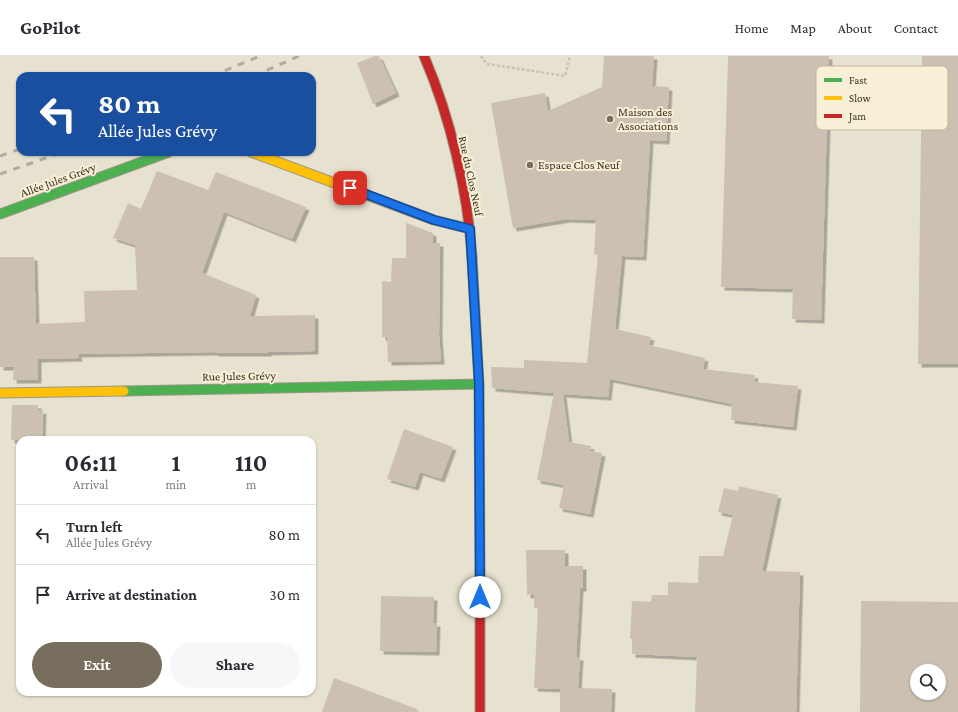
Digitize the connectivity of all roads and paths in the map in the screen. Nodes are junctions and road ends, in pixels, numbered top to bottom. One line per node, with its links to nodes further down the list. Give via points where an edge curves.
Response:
1 (424, 56): 7 (street, Rue du Clos Neuf, via 447,122)
2 (481, 56): 3 (path, via 487,64 565,76)
3 (570, 56)
4 (158, 156): 6 (street, Allée Jules Grévy)
5 (262, 156): 7 (street, via 434,220)
6 (0, 214)
7 (470, 229): 8 (street, Rue du Clos Neuf)
8 (479, 384): 9 (street, Rue Jules Grévy); 10 (street, Rue du Clos Neuf)
9 (0, 393)
10 (480, 712)

